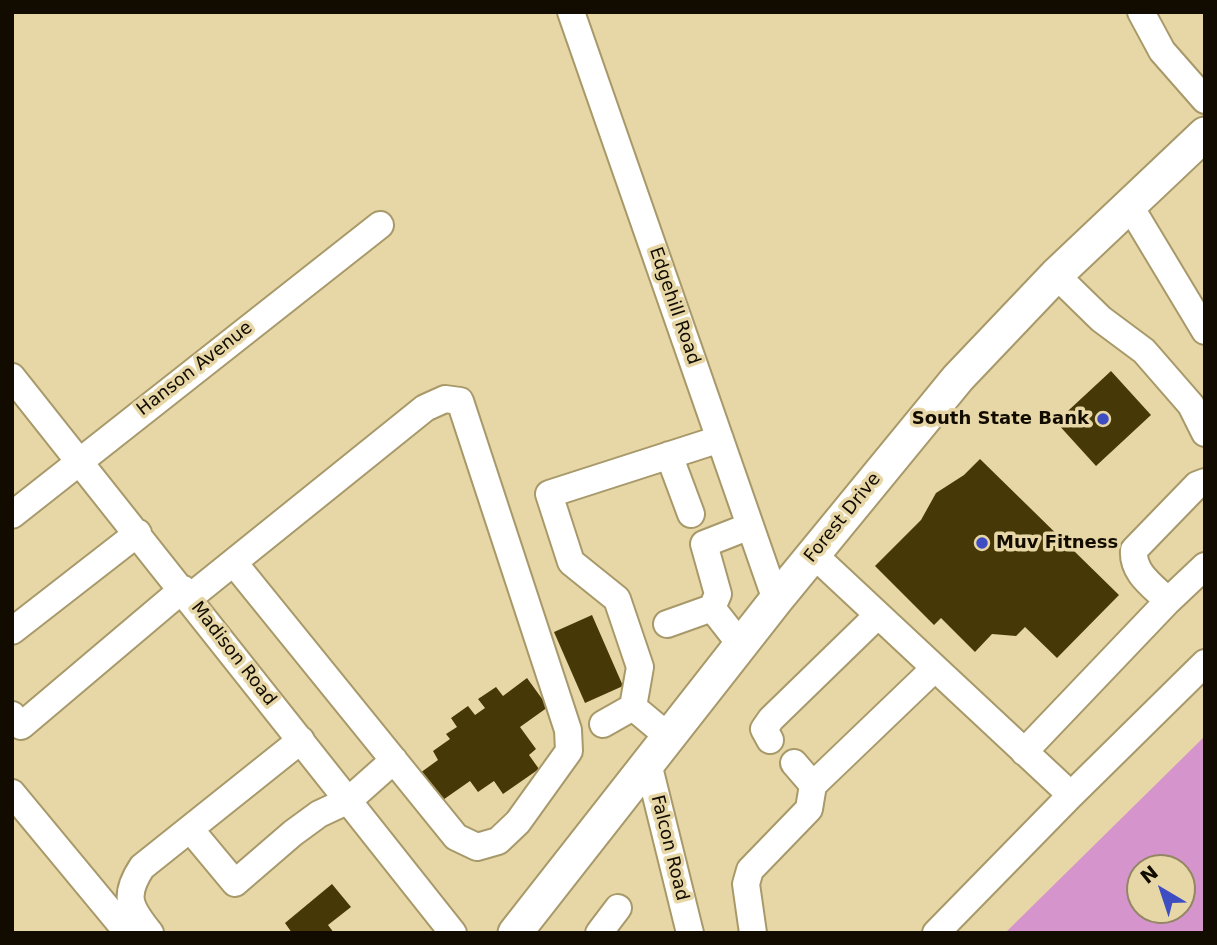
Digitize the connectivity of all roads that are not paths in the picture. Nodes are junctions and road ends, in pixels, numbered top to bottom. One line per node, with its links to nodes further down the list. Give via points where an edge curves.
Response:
1 (571, 12): 11 (street, Edgehill Road)
2 (1141, 12): 3 (street, via 1162,51)
3 (1205, 100)
4 (1205, 134): 5 (main road, Forest Drive)
5 (1129, 203): 7 (main road, Forest Drive); 8 (street)
6 (380, 225): 13 (street, Hanson Avenue)
7 (1056, 275): 10 (street, via 1101,319 1144,351 1191,405); 19 (main road, Forest Drive, via 958,378)
8 (1205, 331)
9 (12, 377): 13 (street, Madison Road)
10 (1205, 433)
11 (720, 439): 12 (street); 17 (street, Edgehill Road)
12 (668, 455): 15 (street); 32 (street, via 549,494 571,562 617,599 640,667)
13 (79, 459): 16 (street, Hanson Avenue); 18 (street, Madison Road)
14 (1205, 482): 24 (street, via 1134,550 1138,571)
15 (691, 514)
16 (12, 515)
17 (750, 526): 23 (street, Edgehill Road); 25 (street, via 704,544 718,594)
18 (138, 533): 22 (street, Madison Road); 28 (street)
19 (813, 554): 23 (main road, Forest Drive); 26 (street)
20 (234, 563): 22 (street); 39 (street); 39 (street, via 425,408 444,399 460,401 568,730 569,751 518,822 498,841 477,847 456,837)
21 (1205, 566): 24 (street)
22 (186, 594): 33 (street, via 21,726); 36 (street, Madison Road)
23 (776, 600): 29 (main road, Forest Drive)
24 (1168, 601): 38 (street)
25 (712, 608): 27 (street); 29 (street)
26 (878, 615): 31 (street); 37 (street, via 764,729)
27 (667, 624)
28 (12, 631)
29 (741, 645): 35 (main road, Forest Drive)
30 (1205, 663): 44 (street)
31 (935, 668): 38 (street); 42 (street)
32 (634, 707): 34 (street); 35 (street)
33 (12, 715)
34 (603, 724)
35 (668, 737): 40 (main road, Forest Drive)
36 (301, 740): 45 (street, Madison Road); 46 (street)
37 (770, 740)
38 (1024, 752): 44 (street)
39 (394, 760): 45 (street)
40 (648, 762): 51 (main road, Forest Drive); 53 (street, Falcon Road)
41 (794, 763): 42 (street)
42 (813, 785): 54 (street, via 809,809 750,870 746,884)
43 (12, 793): 48 (street)
44 (1071, 795): 55 (street)
45 (349, 800): 46 (street, via 319,814 235,883); 50 (street, Madison Road)
46 (190, 829): 49 (street, via 142,867 131,884 130,902)
47 (618, 908): 52 (street)
48 (128, 933)
49 (150, 933)
50 (453, 933)
51 (515, 933)
52 (599, 933)
53 (690, 933)
54 (753, 933)
55 (936, 933)

